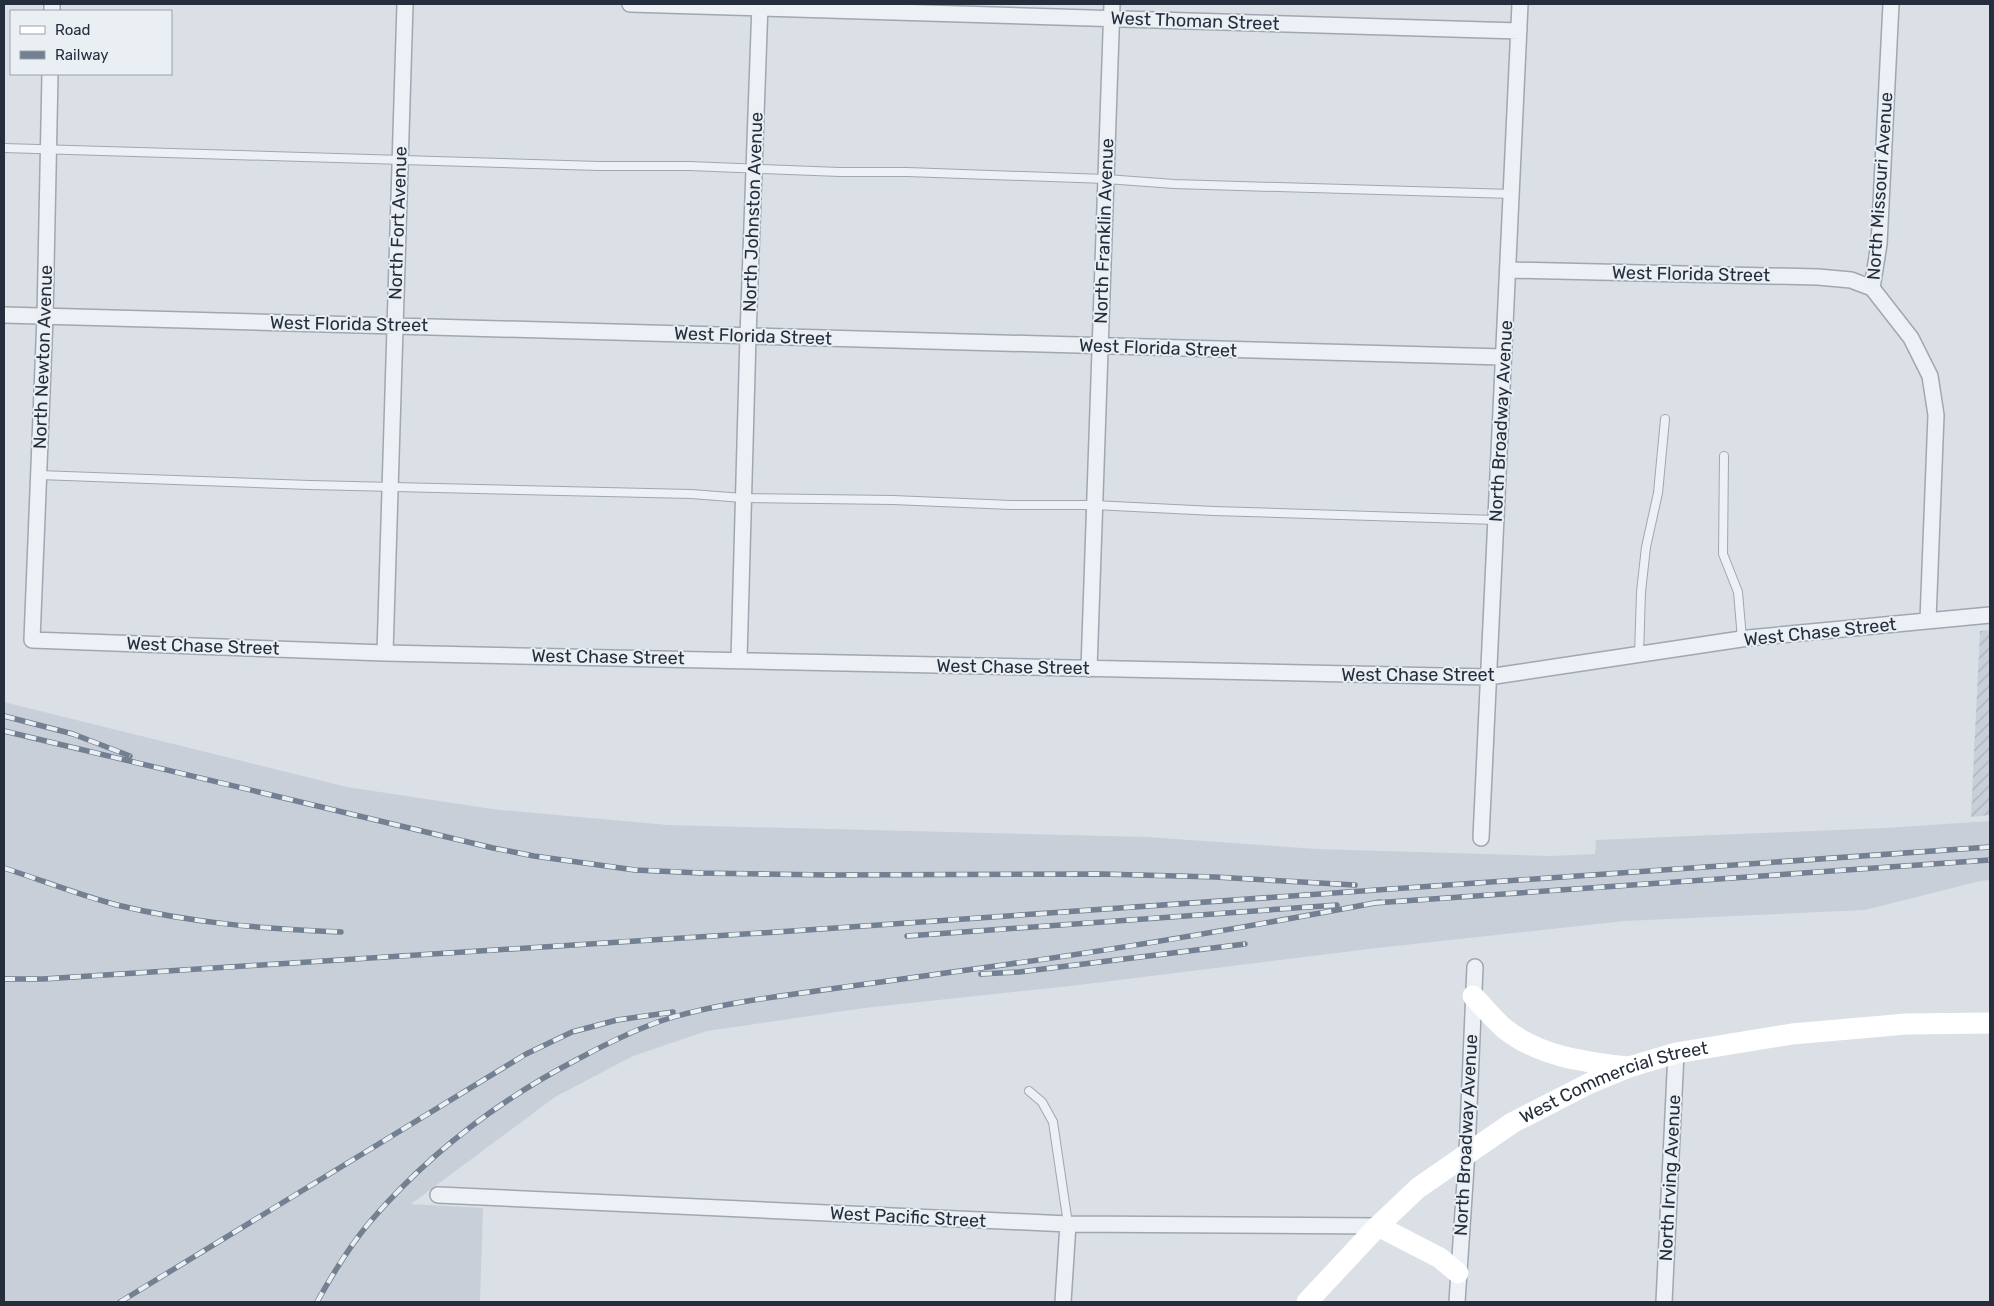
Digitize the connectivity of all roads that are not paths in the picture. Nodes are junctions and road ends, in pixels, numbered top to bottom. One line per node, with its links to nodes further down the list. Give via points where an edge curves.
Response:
1 (405, 4): 12 (street, North Fort Avenue)
2 (630, 4): 6 (street, West Thoman Street)
3 (1112, 4): 7 (street, North Franklin Avenue)
4 (1520, 4): 8 (street, North Broadway Avenue)
5 (1891, 4): 17 (street, North Missouri Avenue, via 1879,244)
6 (760, 6): 7 (street, West Thoman Street); 13 (street, North Johnston Avenue)
7 (1112, 19): 8 (street, West Thoman Street); 14 (street, North Franklin Avenue)
8 (1520, 31): 15 (street, North Broadway Avenue)
9 (50, 75): 11 (street, North Newton Avenue)
10 (4, 148): 11 (lane)
11 (48, 150): 12 (lane); 19 (street, North Newton Avenue)
12 (400, 161): 13 (lane); 20 (street, North Fort Avenue)
13 (754, 168): 14 (lane); 21 (street, North Johnston Avenue)
14 (1106, 178): 15 (lane, via 1174,184); 22 (street, North Franklin Avenue)
15 (1512, 194): 16 (street, North Broadway Avenue)
16 (1509, 270): 17 (street, West Florida Street, via 1818,277 1851,280); 23 (street, North Broadway Avenue)
17 (1872, 288): 32 (street, North Missouri Avenue, via 1911,338 1930,376 1936,415)
18 (4, 315): 19 (street, West Florida Street)
19 (44, 317): 20 (street, West Florida Street); 26 (street, North Newton Avenue)
20 (395, 325): 21 (street, West Florida Street); 27 (street, North Fort Avenue)
21 (748, 336): 22 (street, West Florida Street); 28 (street, North Johnston Avenue)
22 (1099, 346): 23 (street, West Florida Street); 29 (street, North Franklin Avenue)
23 (1503, 357): 30 (street, North Broadway Avenue)
24 (1665, 419): 36 (lane, via 1658,493 1646,547 1641,592)
25 (1724, 456): 33 (lane, via 1723,554 1738,592)
26 (38, 475): 27 (lane); 34 (street, North Newton Avenue)
27 (390, 487): 28 (lane); 35 (street, North Fort Avenue)
28 (744, 498): 29 (lane); 37 (street, North Johnston Avenue)
29 (1094, 505): 30 (lane, via 1214,512); 38 (street, North Franklin Avenue)
30 (1496, 520): 39 (street, North Broadway Avenue)
31 (1990, 615): 32 (street, West Chase Street)
32 (1928, 620): 33 (street, West Chase Street)
33 (1742, 639): 36 (street, West Chase Street)
34 (32, 640): 35 (street, West Chase Street)
35 (385, 652): 37 (street, West Chase Street)
36 (1639, 655): 39 (street, West Chase Street)
37 (739, 660): 38 (street, West Chase Street)
38 (1089, 669): 39 (street, West Chase Street)
39 (1488, 677): 40 (street, North Broadway Avenue)
40 (1481, 838)
41 (1475, 967): 42 (street, North Broadway Avenue)
42 (1473, 996): 45 (street, via 1505,1029 1539,1049 1579,1061); 47 (street, North Broadway Avenue)
43 (1990, 1023): 44 (street, West Commercial Street, via 1906,1024 1792,1034)
44 (1676, 1053): 45 (street, West Commercial Street); 55 (street, North Irving Avenue)
45 (1629, 1067): 47 (street, West Commercial Street, via 1512,1123)
46 (1029, 1091): 49 (lane, via 1042,1102 1053,1122)
47 (1467, 1152): 50 (street, West Commercial Street, via 1418,1188); 51 (street, North Broadway Avenue)
48 (438, 1195): 49 (street, West Pacific Street)
49 (1068, 1224): 50 (street, West Pacific Street); 52 (street)
50 (1378, 1226): 51 (street, via 1440,1258); 53 (street, West Commercial Street)
51 (1458, 1273): 54 (street, North Broadway Avenue)
52 (1063, 1302)
53 (1307, 1302)
54 (1457, 1302)
55 (1664, 1302)

